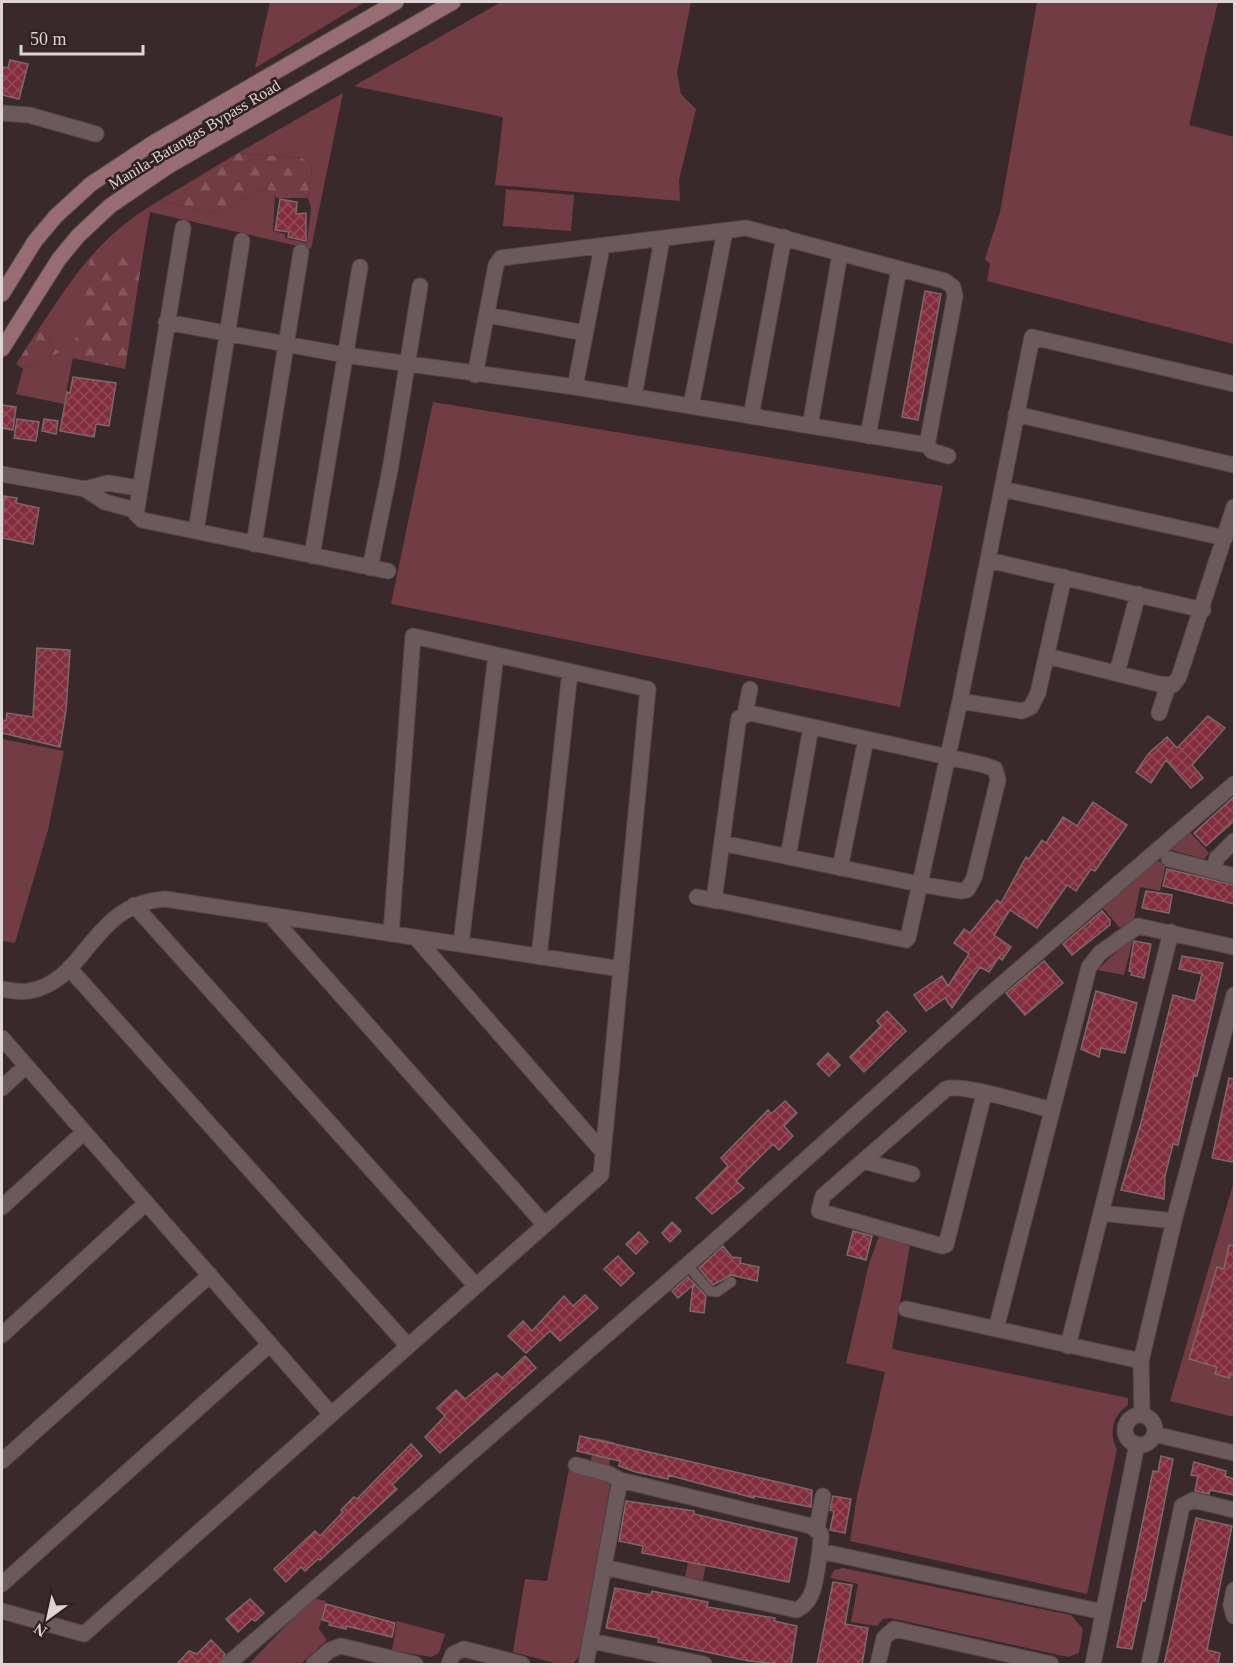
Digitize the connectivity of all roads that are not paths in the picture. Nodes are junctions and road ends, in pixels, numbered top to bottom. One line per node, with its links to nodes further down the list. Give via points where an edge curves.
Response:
1 (396, 2): 16 (main road, Manila-Batangas Bypass Road, via 153,143 91,184 35,241)
2 (453, 2): 22 (main road, Manila-Batangas Bypass Road, via 167,167 110,206 59,259)
3 (2, 113): 4 (street, via 29,115)
4 (96, 134)
5 (183, 228): 18 (street)
6 (725, 231): 7 (street, via 746,228); 8 (street); 29 (street)
7 (784, 237): 12 (street); 31 (street)
8 (662, 239): 10 (street); 28 (street)
9 (242, 241): 20 (street)
10 (602, 247): 17 (street, via 501,258 496,265); 19 (street)
11 (301, 252): 21 (street)
12 (840, 254): 14 (street); 32 (street)
13 (360, 267): 23 (street)
14 (899, 269): 33 (street); 34 (street, via 945,280 955,291)
15 (420, 286): 24 (street)
16 (2, 294)
17 (487, 315): 19 (street); 25 (street)
18 (166, 322): 20 (street); 38 (street)
19 (585, 333): 27 (street)
20 (226, 334): 21 (street); 43 (street)
21 (284, 343): 23 (street); 45 (street)
22 (2, 349)
23 (345, 355): 24 (street); 46 (street)
24 (407, 363): 25 (street); 48 (street)
25 (475, 375): 27 (street)
26 (1234, 384): 30 (street, via 1033,336)
27 (575, 387): 28 (street)
28 (634, 396): 29 (street)
29 (692, 406): 31 (street)
30 (1016, 414): 36 (street); 40 (street)
31 (751, 416): 32 (street)
32 (810, 426): 33 (street)
33 (868, 436): 34 (street)
34 (927, 445): 35 (street)
35 (948, 456)
36 (1234, 465)
37 (2, 474): 39 (street)
38 (138, 488): 39 (street, via 108,483); 42 (street)
39 (85, 489): 42 (street, via 105,502)
40 (1002, 489): 44 (street); 47 (street)
41 (1234, 507): 44 (street)
42 (135, 510): 43 (street, via 142,520)
43 (196, 531): 45 (street)
44 (1225, 538): 52 (street)
45 (254, 543): 46 (street)
46 (312, 556): 48 (street)
47 (988, 560): 50 (street); 59 (street)
48 (370, 568): 49 (street)
49 (388, 571)
50 (1064, 577): 51 (street); 54 (street)
51 (1138, 594): 52 (street); 56 (street)
52 (1203, 610): 57 (street, via 1179,677)
53 (496, 655): 55 (street); 79 (street, via 414,636); 81 (street)
54 (1047, 656): 56 (street); 59 (street, via 1038,693 1029,709)
55 (570, 671): 83 (street); 85 (street, via 648,689)
56 (1117, 673): 57 (street)
57 (1168, 686): 60 (street)
58 (750, 689): 61 (street)
59 (960, 701): 64 (street)
60 (1159, 713)
61 (745, 714): 62 (street); 67 (street, via 738,723)
62 (811, 727): 63 (street); 68 (street)
63 (866, 739): 64 (street); 70 (street)
64 (948, 757): 73 (street); 73 (street, via 990,766 999,780 972,886 961,891)
65 (1234, 784): 102 (street, via 995,989)
66 (1234, 841): 71 (street, via 1217,858)
67 (722, 843): 68 (street); 75 (street, via 714,896)
68 (788, 857): 70 (street)
69 (1169, 860): 71 (street)
70 (840, 868): 73 (street)
71 (1213, 870): 72 (street)
72 (1234, 876)
73 (919, 884): 75 (street, via 908,938 904,940)
74 (697, 897): 75 (street)
75 (717, 901)
76 (134, 905): 77 (street, via 165,899); 84 (street, via 104,927); 105 (street)
77 (270, 915): 79 (street); 101 (street)
78 (1170, 932): 82 (street); 92 (street, via 1135,927 1091,963); 99 (street)
79 (391, 934): 80 (street)
80 (416, 938): 81 (street); 94 (street)
81 (461, 944): 83 (street)
82 (1234, 947)
83 (539, 957): 85 (street)
84 (69, 968): 86 (street, via 42,988 27,992); 110 (street)
85 (621, 969): 94 (street)
86 (2, 989)
87 (1234, 995): 100 (street)
88 (2, 1038): 89 (street)
89 (26, 1066): 90 (street); 93 (street)
90 (2, 1088)
91 (984, 1094): 92 (street); 95 (street, via 954,1087 946,1089); 95 (street, via 946,1249 820,1213 823,1196)
92 (1052, 1110): 107 (street)
93 (84, 1132): 97 (street); 98 (street)
94 (603, 1152): 101 (street, via 601,1175)
95 (863, 1161): 96 (street)
96 (912, 1174)
97 (146, 1203): 103 (street); 108 (street)
98 (2, 1207)
99 (1101, 1213): 100 (street); 111 (street)
100 (1174, 1221): 112 (street)
101 (544, 1225): 105 (street)
102 (687, 1265): 104 (lane, via 710,1291 717,1292); 136 (street)
103 (210, 1275): 109 (street); 118 (street)
104 (731, 1282)
105 (476, 1286): 110 (street)
106 (906, 1309): 107 (street)
107 (996, 1329): 111 (street)
108 (2, 1335)
109 (270, 1344): 113 (street); 126 (street)
110 (408, 1346): 113 (street)
111 (1068, 1346): 112 (street)
112 (1142, 1361): 114 (street)
113 (332, 1414): 128 (street, via 84,1634)
114 (1142, 1414): 115 (street, via 1153,1422); 116 (street, via 1132,1417 1125,1426 1127,1437)
115 (1154, 1434): 116 (street, via 1148,1442); 117 (street)
116 (1137, 1444): 129 (street)
117 (1234, 1454)
118 (2, 1461)
119 (576, 1465): 120 (street)
120 (620, 1480): 123 (street); 125 (street)
121 (823, 1496): 123 (street)
122 (1234, 1510): 144 (street, via 1193,1500 1182,1506)
123 (817, 1528): 124 (street, via 822,1537)
124 (820, 1551): 125 (street, via 811,1596 796,1610); 129 (street)
125 (604, 1566): 131 (street)
126 (2, 1584)
127 (1234, 1590): 130 (street)
128 (2, 1611)
129 (1102, 1612): 143 (street)
130 (1234, 1616)
131 (591, 1641): 132 (street); 139 (street)
132 (659, 1660): 140 (street)
133 (319, 1662): 134 (street, via 340,1646)
134 (396, 1662): 137 (street)
135 (514, 1664): 138 (street, via 464,1649 453,1654)
136 (228, 1665)
137 (415, 1665)
138 (449, 1665)
139 (586, 1665)
140 (704, 1665)
141 (878, 1665): 142 (street, via 884,1638 894,1629)
142 (1051, 1665)
143 (1093, 1665)
144 (1149, 1665)

